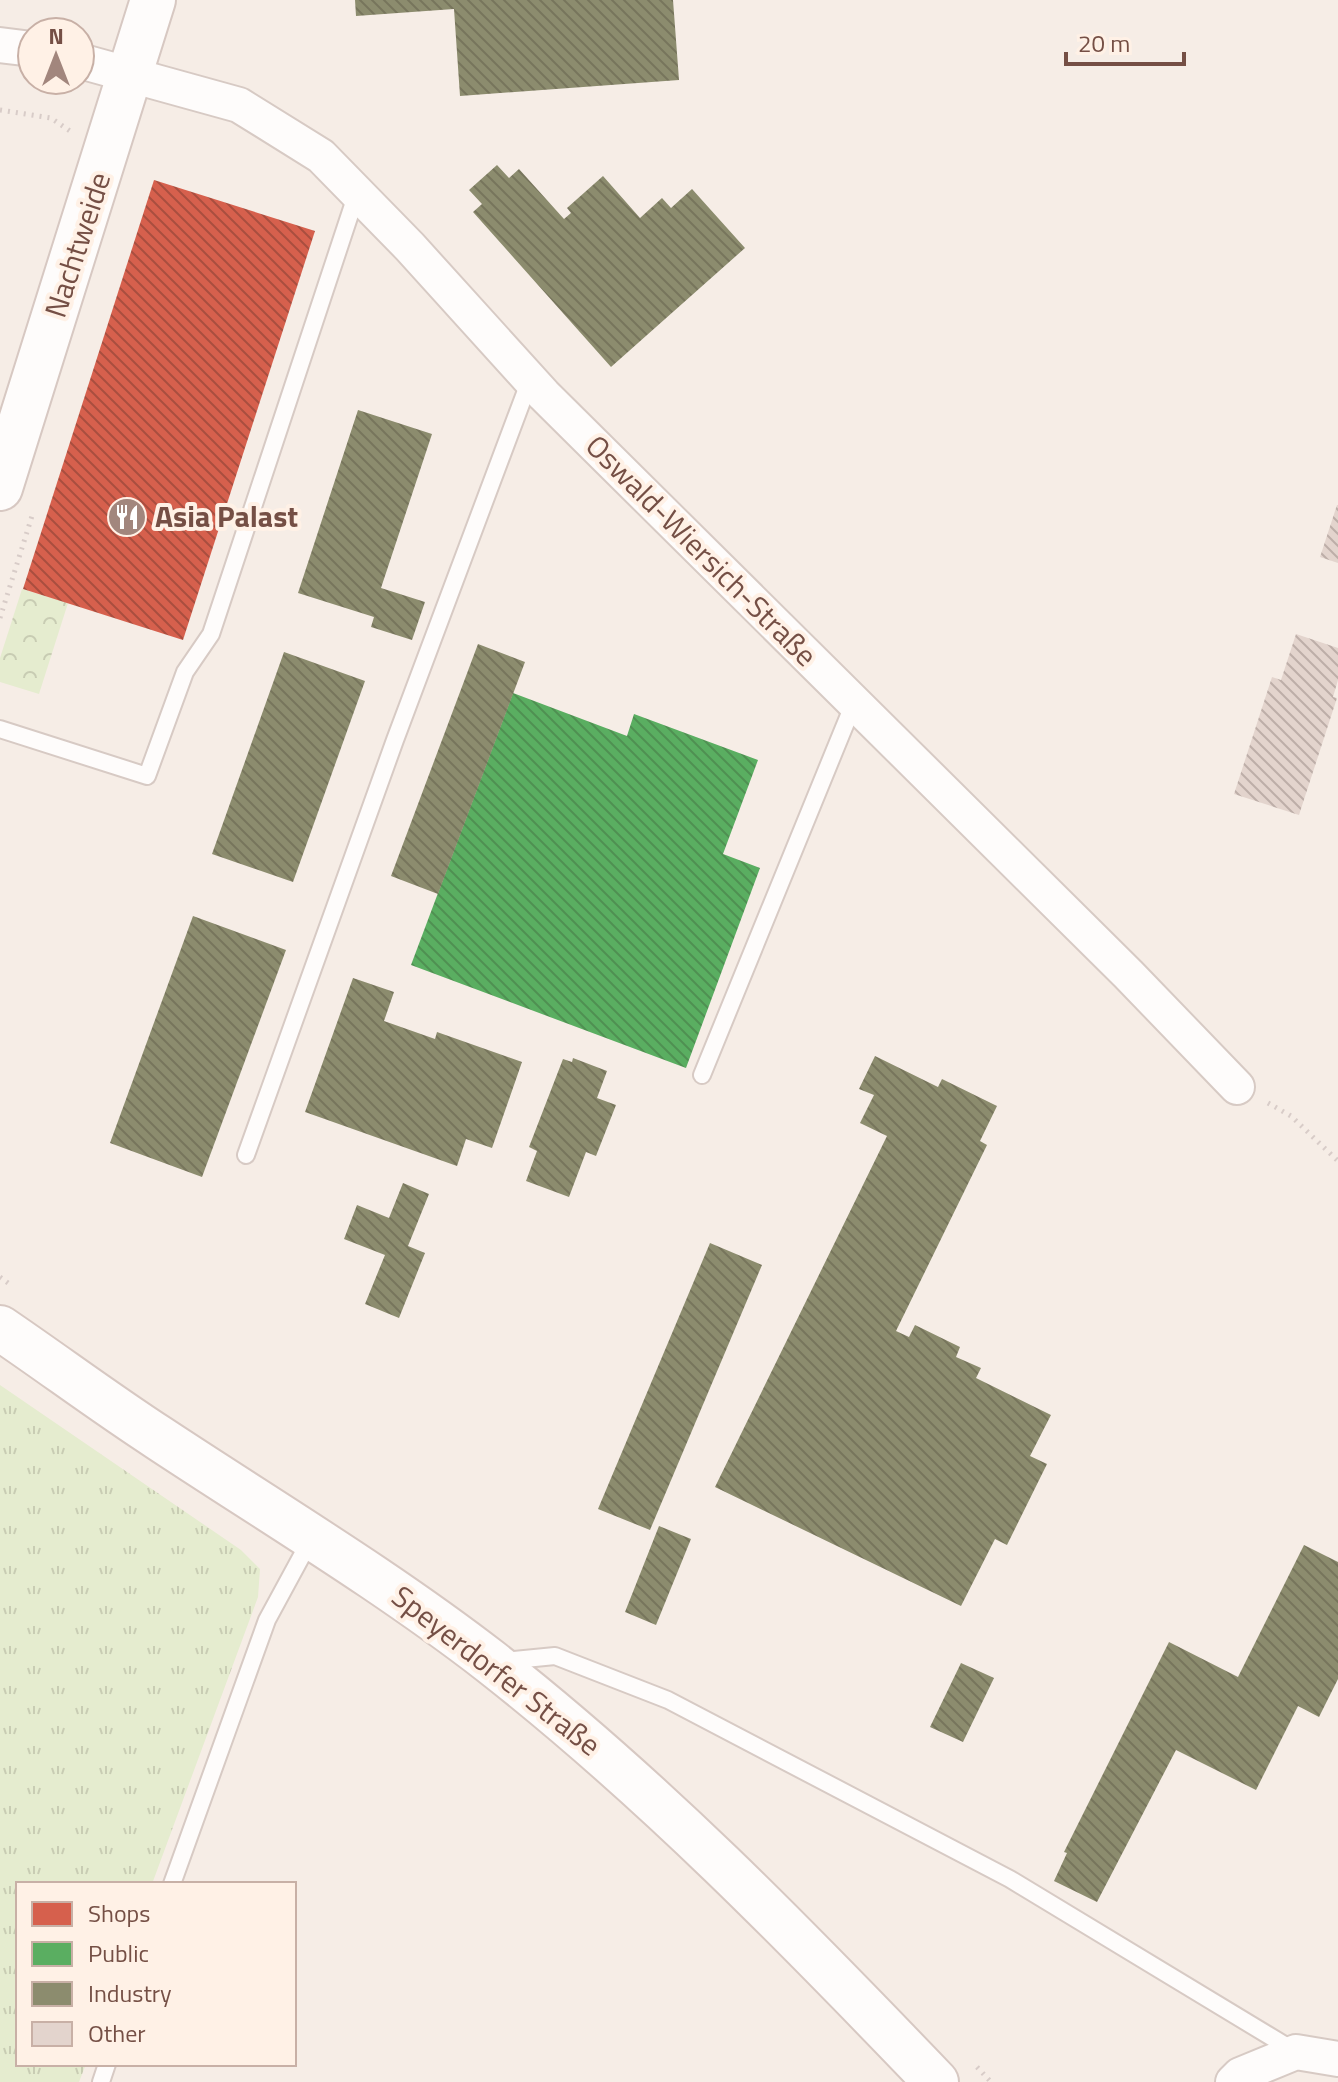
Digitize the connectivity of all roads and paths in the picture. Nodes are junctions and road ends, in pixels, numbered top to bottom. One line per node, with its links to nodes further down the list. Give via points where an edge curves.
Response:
1 (153, 0): 3 (street, Nachtweide)
2 (96, 65): 3 (street, Oswald-Wiersich-Straße)
3 (130, 74): 5 (street, Nachtweide); 6 (street, Oswald-Wiersich-Straße, via 239,105 321,156)
4 (0, 110): 5 (path, via 51,118)
5 (105, 161): 8 (street, Nachtweide)
6 (357, 193): 7 (street, Oswald-Wiersich-Straße); 10 (lane, via 211,634 185,672 147,776)
7 (530, 380): 9 (street, Oswald-Wiersich-Straße); 13 (lane)
8 (0, 488)
9 (854, 703): 11 (lane); 12 (street, Oswald-Wiersich-Straße)
10 (0, 729)
11 (702, 1075)
12 (1237, 1087): 14 (path, via 1291,1116)
13 (246, 1155)
14 (1338, 1161)
15 (0, 1328): 16 (street, Speyerdorfer Straße, via 158,1438)
16 (312, 1535): 17 (street, Speyerdorfer Straße); 18 (lane, via 267,1620)
17 (490, 1662): 19 (lane, via 555,1656 668,1700 1010,1879); 21 (street, Speyerdorfer Straße, via 678,1820)
18 (173, 1882)
19 (1296, 2052): 20 (street); 22 (street)
20 (1338, 2059)
21 (936, 2082)
22 (1233, 2082)

